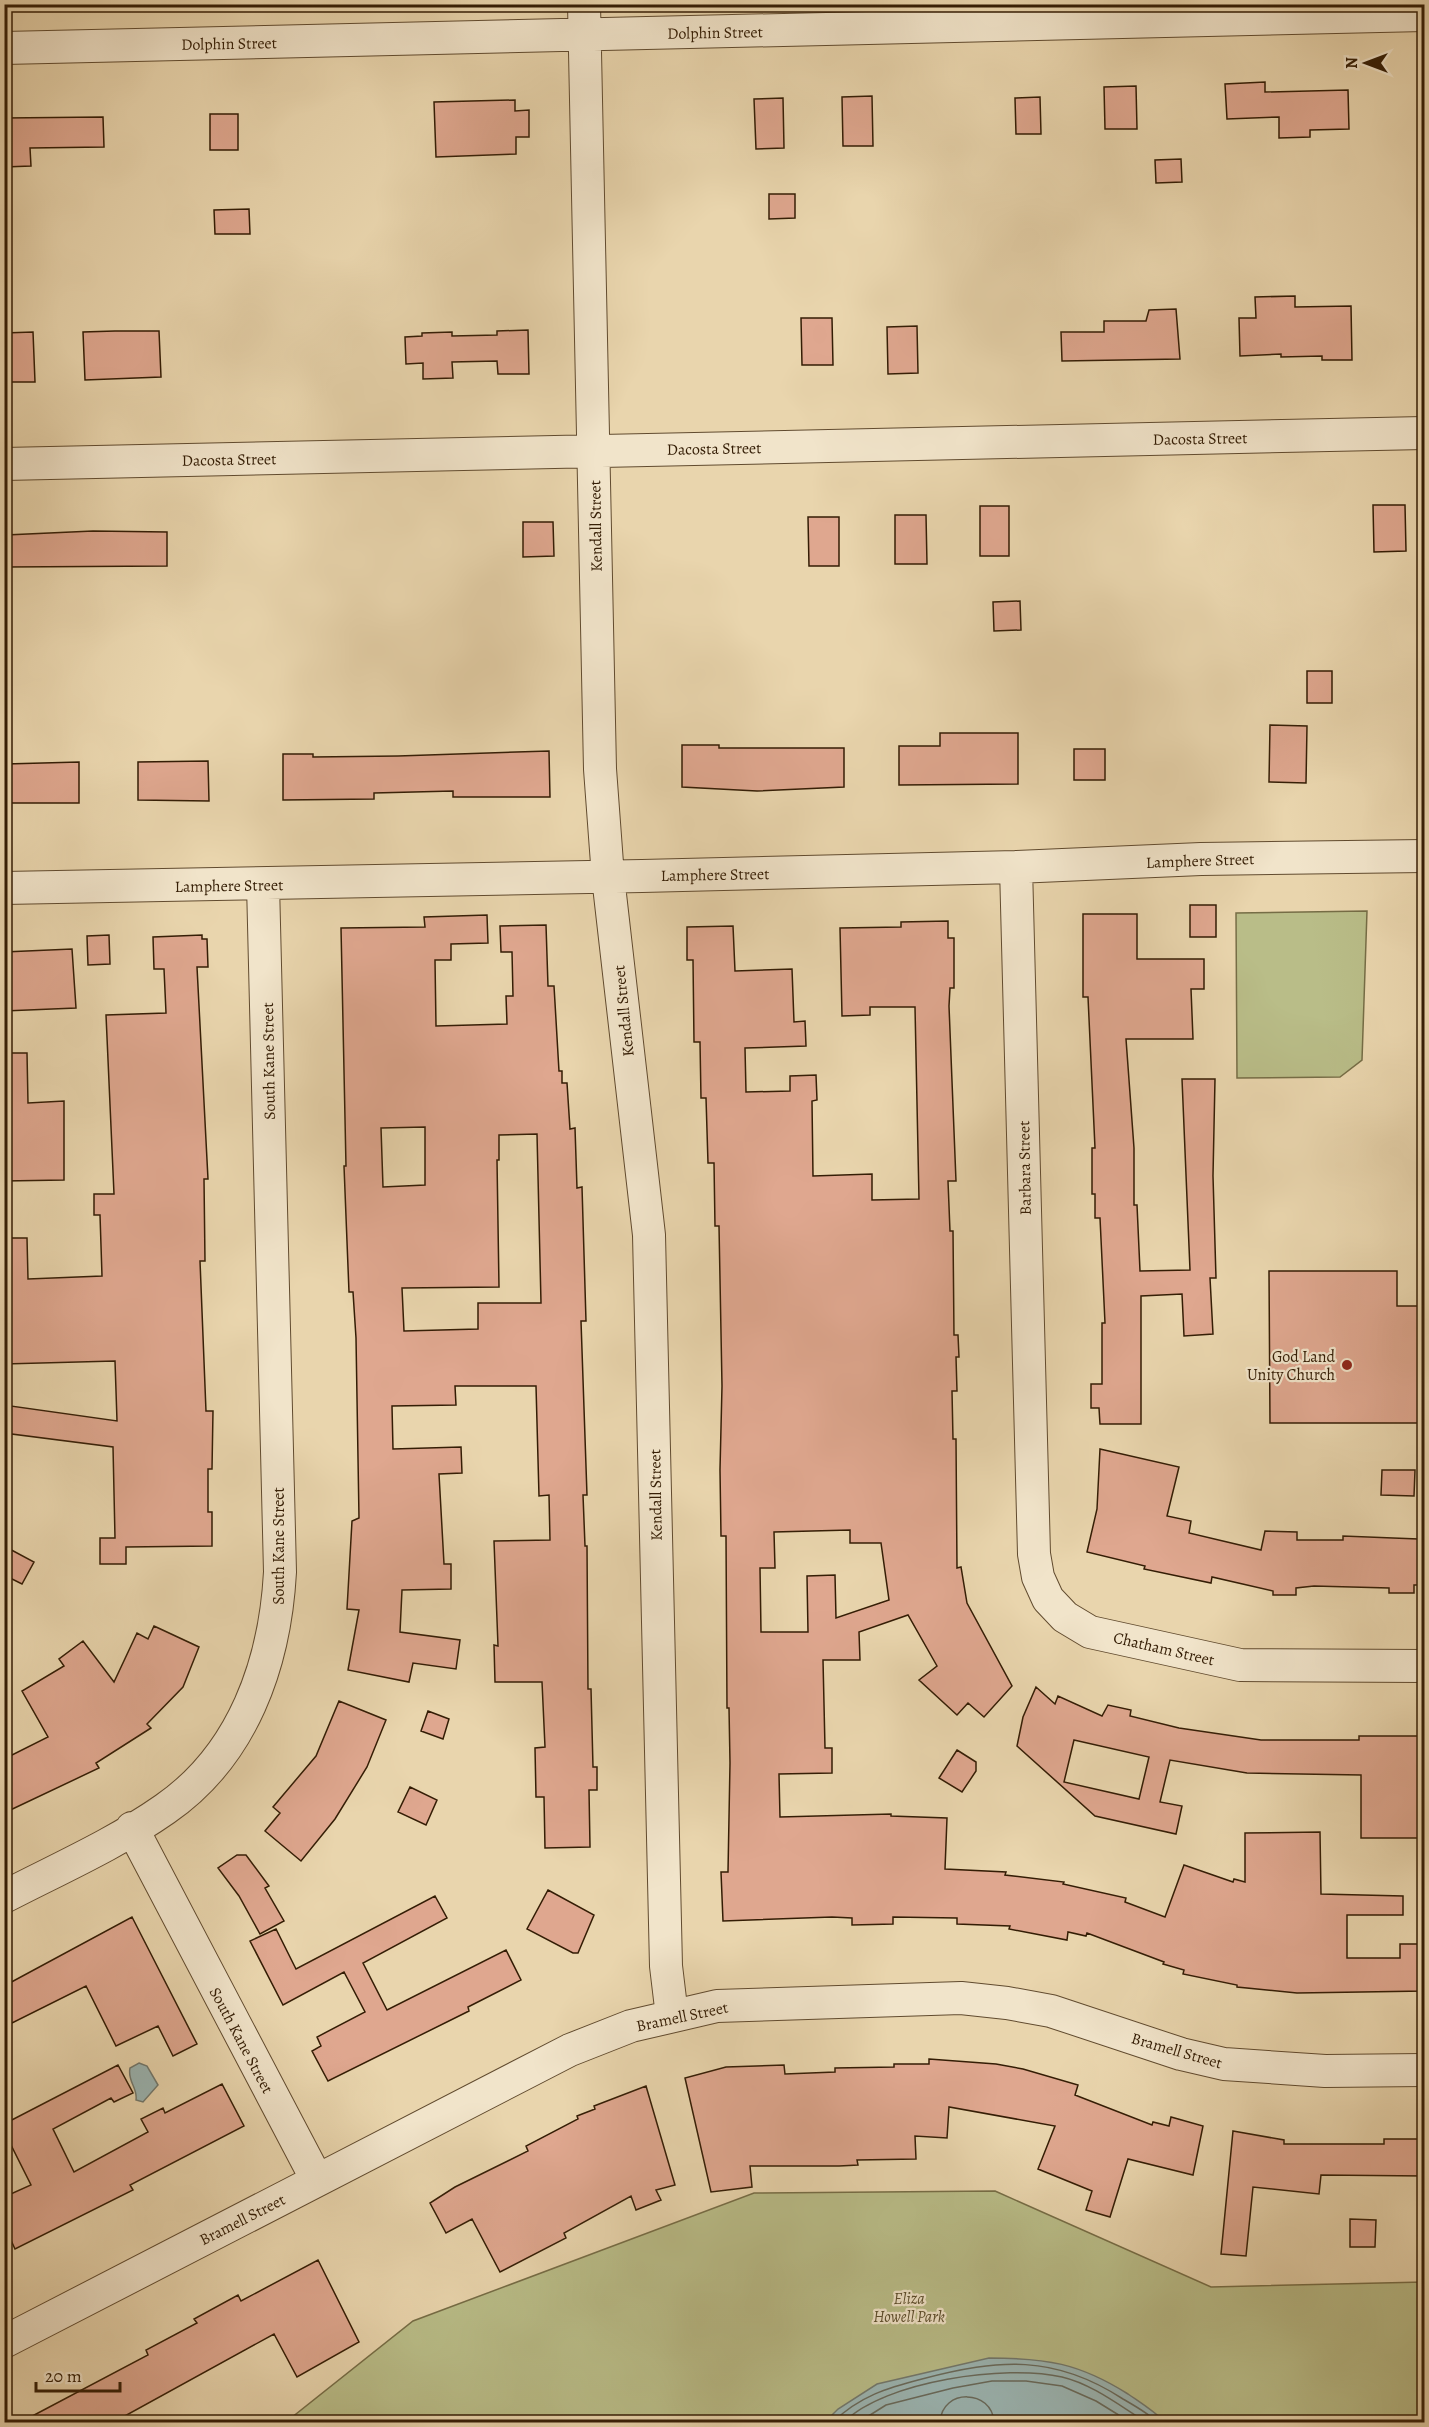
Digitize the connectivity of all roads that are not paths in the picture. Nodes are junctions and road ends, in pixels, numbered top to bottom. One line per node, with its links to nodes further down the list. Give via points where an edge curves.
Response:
1 (584, 4): 3 (street, Kendall Street)
2 (1425, 15): 3 (street, Dolphin Street)
3 (585, 35): 4 (street, Dolphin Street); 6 (street, Kendall Street)
4 (4, 48)
5 (1425, 433): 6 (street, Dacosta Street)
6 (594, 451): 7 (street, Dacosta Street); 10 (street, Kendall Street, via 600,769)
7 (4, 464)
8 (1425, 855): 9 (street, Lamphere Street)
9 (1016, 867): 10 (street, Lamphere Street); 13 (street, Barbara Street)
10 (608, 877): 11 (street, Lamphere Street); 17 (street, Kendall Street, via 649,1234 666,1973)
11 (263, 884): 12 (street, Lamphere Street); 15 (street, South Kane Street, via 278,1612 260,1683 231,1741 185,1793)
12 (4, 888)
13 (1032, 1469): 14 (street, Chatham Street, via 1038,1577 1048,1599 1077,1626 1239,1665)
14 (1425, 1666)
15 (132, 1828): 16 (street); 19 (street, South Kane Street)
16 (4, 1897)
17 (672, 2016): 18 (street, Bramell Street, via 748,2004 961,1998 1051,2011 1181,2054 1224,2064 1325,2071); 19 (street, Bramell Street, via 631,2026 570,2050)
18 (1425, 2070)
19 (317, 2180): 20 (street, Bramell Street)
20 (4, 2342)

